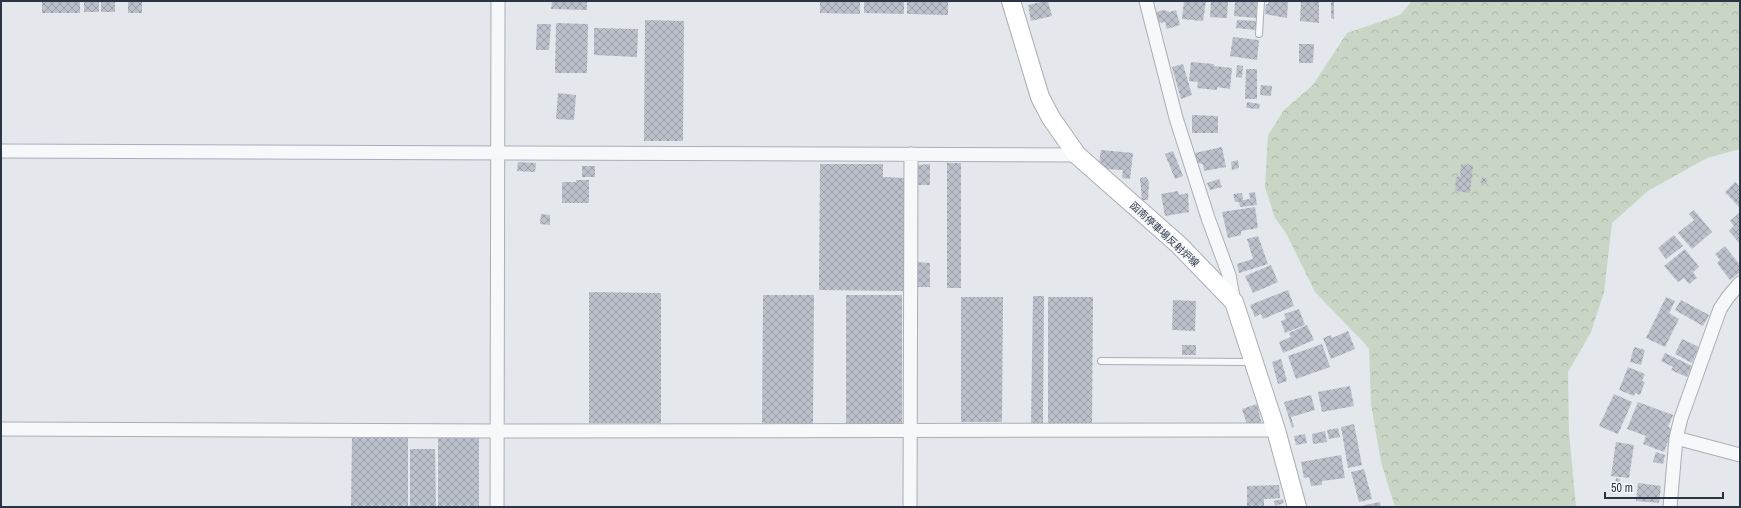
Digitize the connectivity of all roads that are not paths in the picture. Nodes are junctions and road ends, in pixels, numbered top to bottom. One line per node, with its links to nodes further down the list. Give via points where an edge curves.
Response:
1 (498, 1): 7 (street)
2 (1012, 1): 9 (main road, 函南停車場反射炉線, via 1040,97 1051,118)
3 (1146, 1): 11 (street, via 1176,118 1229,275)
4 (1261, 1): 5 (lane)
5 (1259, 34)
6 (1, 151): 7 (street)
7 (498, 152): 8 (street); 17 (street)
8 (911, 154): 9 (street); 15 (street)
9 (1077, 154): 11 (main road, 函南停車場反射炉線, via 1179,245)
10 (1740, 284): 18 (street, via 1720,309)
11 (1234, 302): 13 (main road, 函南停車場反射炉線)
12 (1101, 361): 13 (lane)
13 (1254, 362): 16 (main road, 函南停車場反射炉線)
14 (1, 429): 17 (street)
15 (909, 430): 16 (street); 17 (street); 21 (street)
16 (1276, 430): 22 (main road, 函南停車場反射炉線)
17 (497, 431): 20 (street)
18 (1676, 438): 19 (street); 23 (street)
19 (1740, 456)
20 (497, 507)
21 (910, 507)
22 (1297, 507)
23 (1670, 507)

